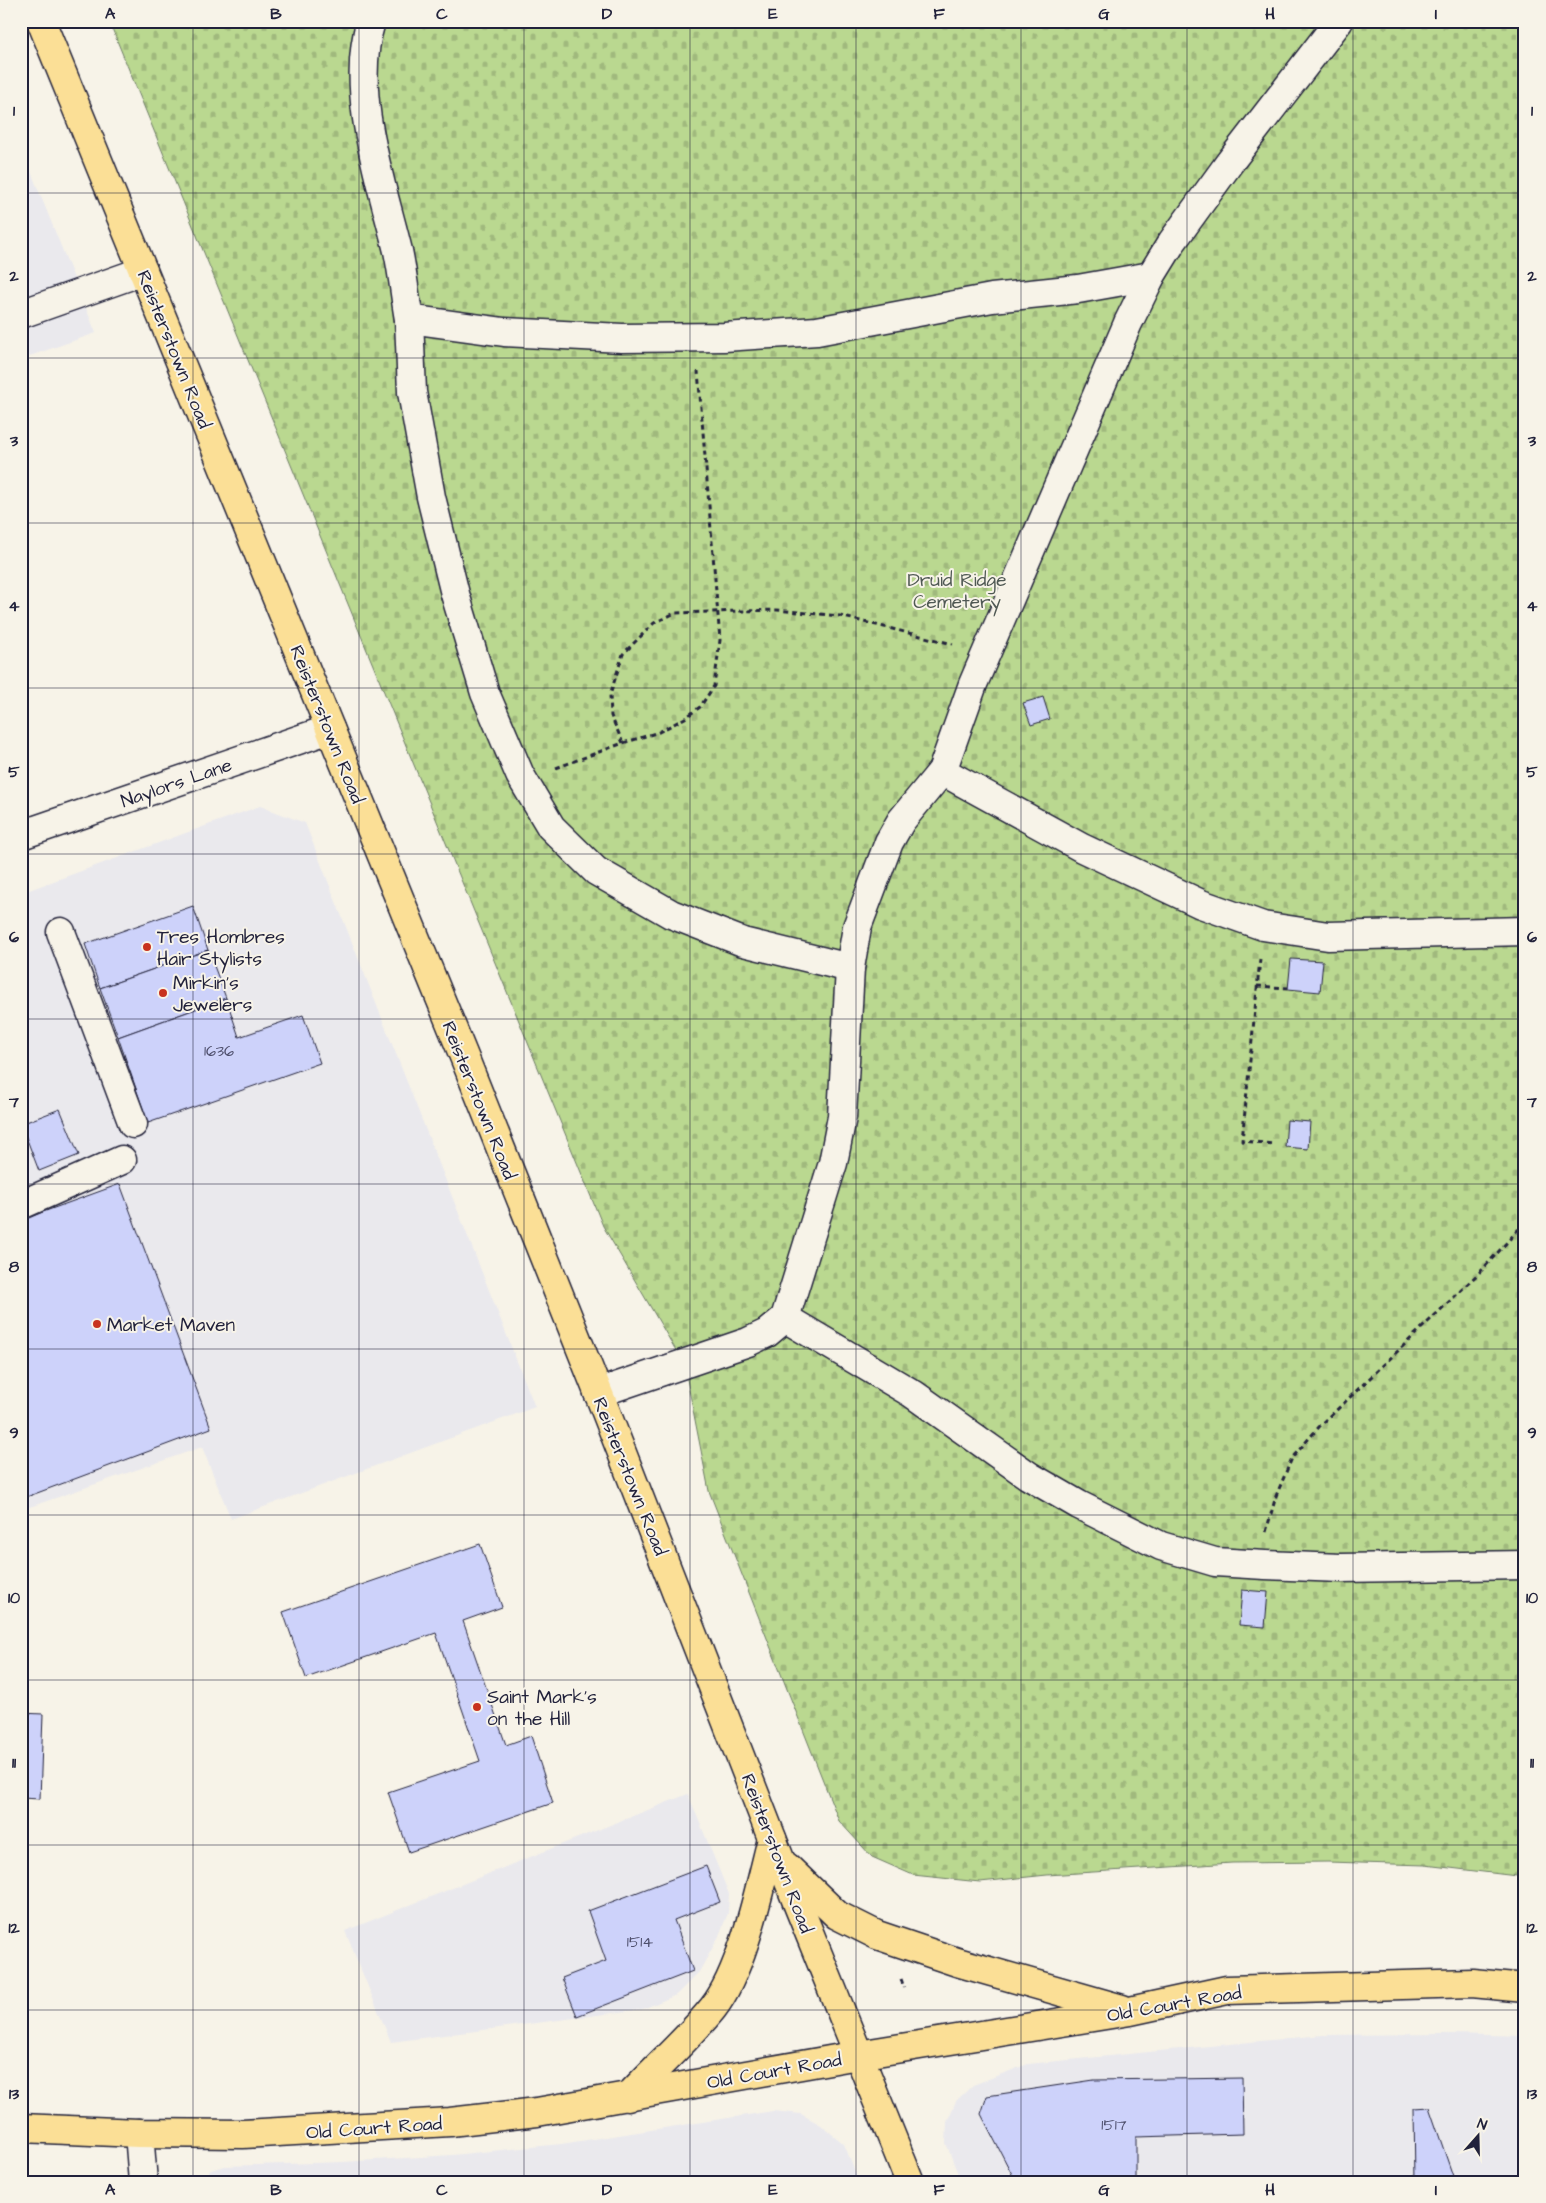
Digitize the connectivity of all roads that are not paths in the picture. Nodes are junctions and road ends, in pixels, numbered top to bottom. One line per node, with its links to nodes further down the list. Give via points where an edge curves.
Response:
1 (41, 21): 4 (main road, Reisterstown Road)
2 (371, 21): 7 (street, via 362,83)
3 (1339, 21): 5 (street, via 1230,162)
4 (143, 271): 6 (street); 8 (main road, Reisterstown Road)
5 (1151, 276): 7 (street, via 1078,289 992,298 817,330 622,338 504,332); 9 (street, via 986,653)
6 (21, 314)
7 (409, 319): 13 (street, via 412,392 431,497 455,594 485,693 523,780 551,827 596,871 671,914 743,942)
8 (330, 729): 10 (street, Naylors Lane); 18 (main road, Reisterstown Road)
9 (942, 771): 11 (street, via 1082,848 1201,904 1263,926 1328,936); 13 (street, via 901,821 889,842 857,926)
10 (21, 835)
11 (1525, 931)
12 (61, 932): 14 (street)
13 (850, 968): 17 (street, via 842,1117 833,1163)
14 (133, 1124)
15 (122, 1160): 16 (street)
16 (21, 1205)
17 (784, 1318): 18 (street, via 767,1333 748,1342); 19 (street, via 914,1394 1029,1476 1160,1546 1215,1562 1265,1565 1340,1568)
18 (598, 1393): 20 (main road, Reisterstown Road)
19 (1525, 1565)
20 (776, 1849): 22 (main road, via 837,1915 877,1935 956,1962); 23 (main road, Reisterstown Road); 24 (main road, via 727,1984 714,2007)
21 (1525, 1988): 22 (main road, Old Court Road, via 1472,1983 1227,1990)
22 (1130, 2011): 23 (main road, Old Court Road)
23 (858, 2055): 24 (main road, Old Court Road); 28 (main road, Reisterstown Road)
24 (628, 2097): 26 (main road, Old Court Road, via 450,2122 243,2134)
25 (21, 2128): 26 (main road, Old Court Road)
26 (139, 2133): 27 (street)
27 (143, 2182)
28 (910, 2182)

